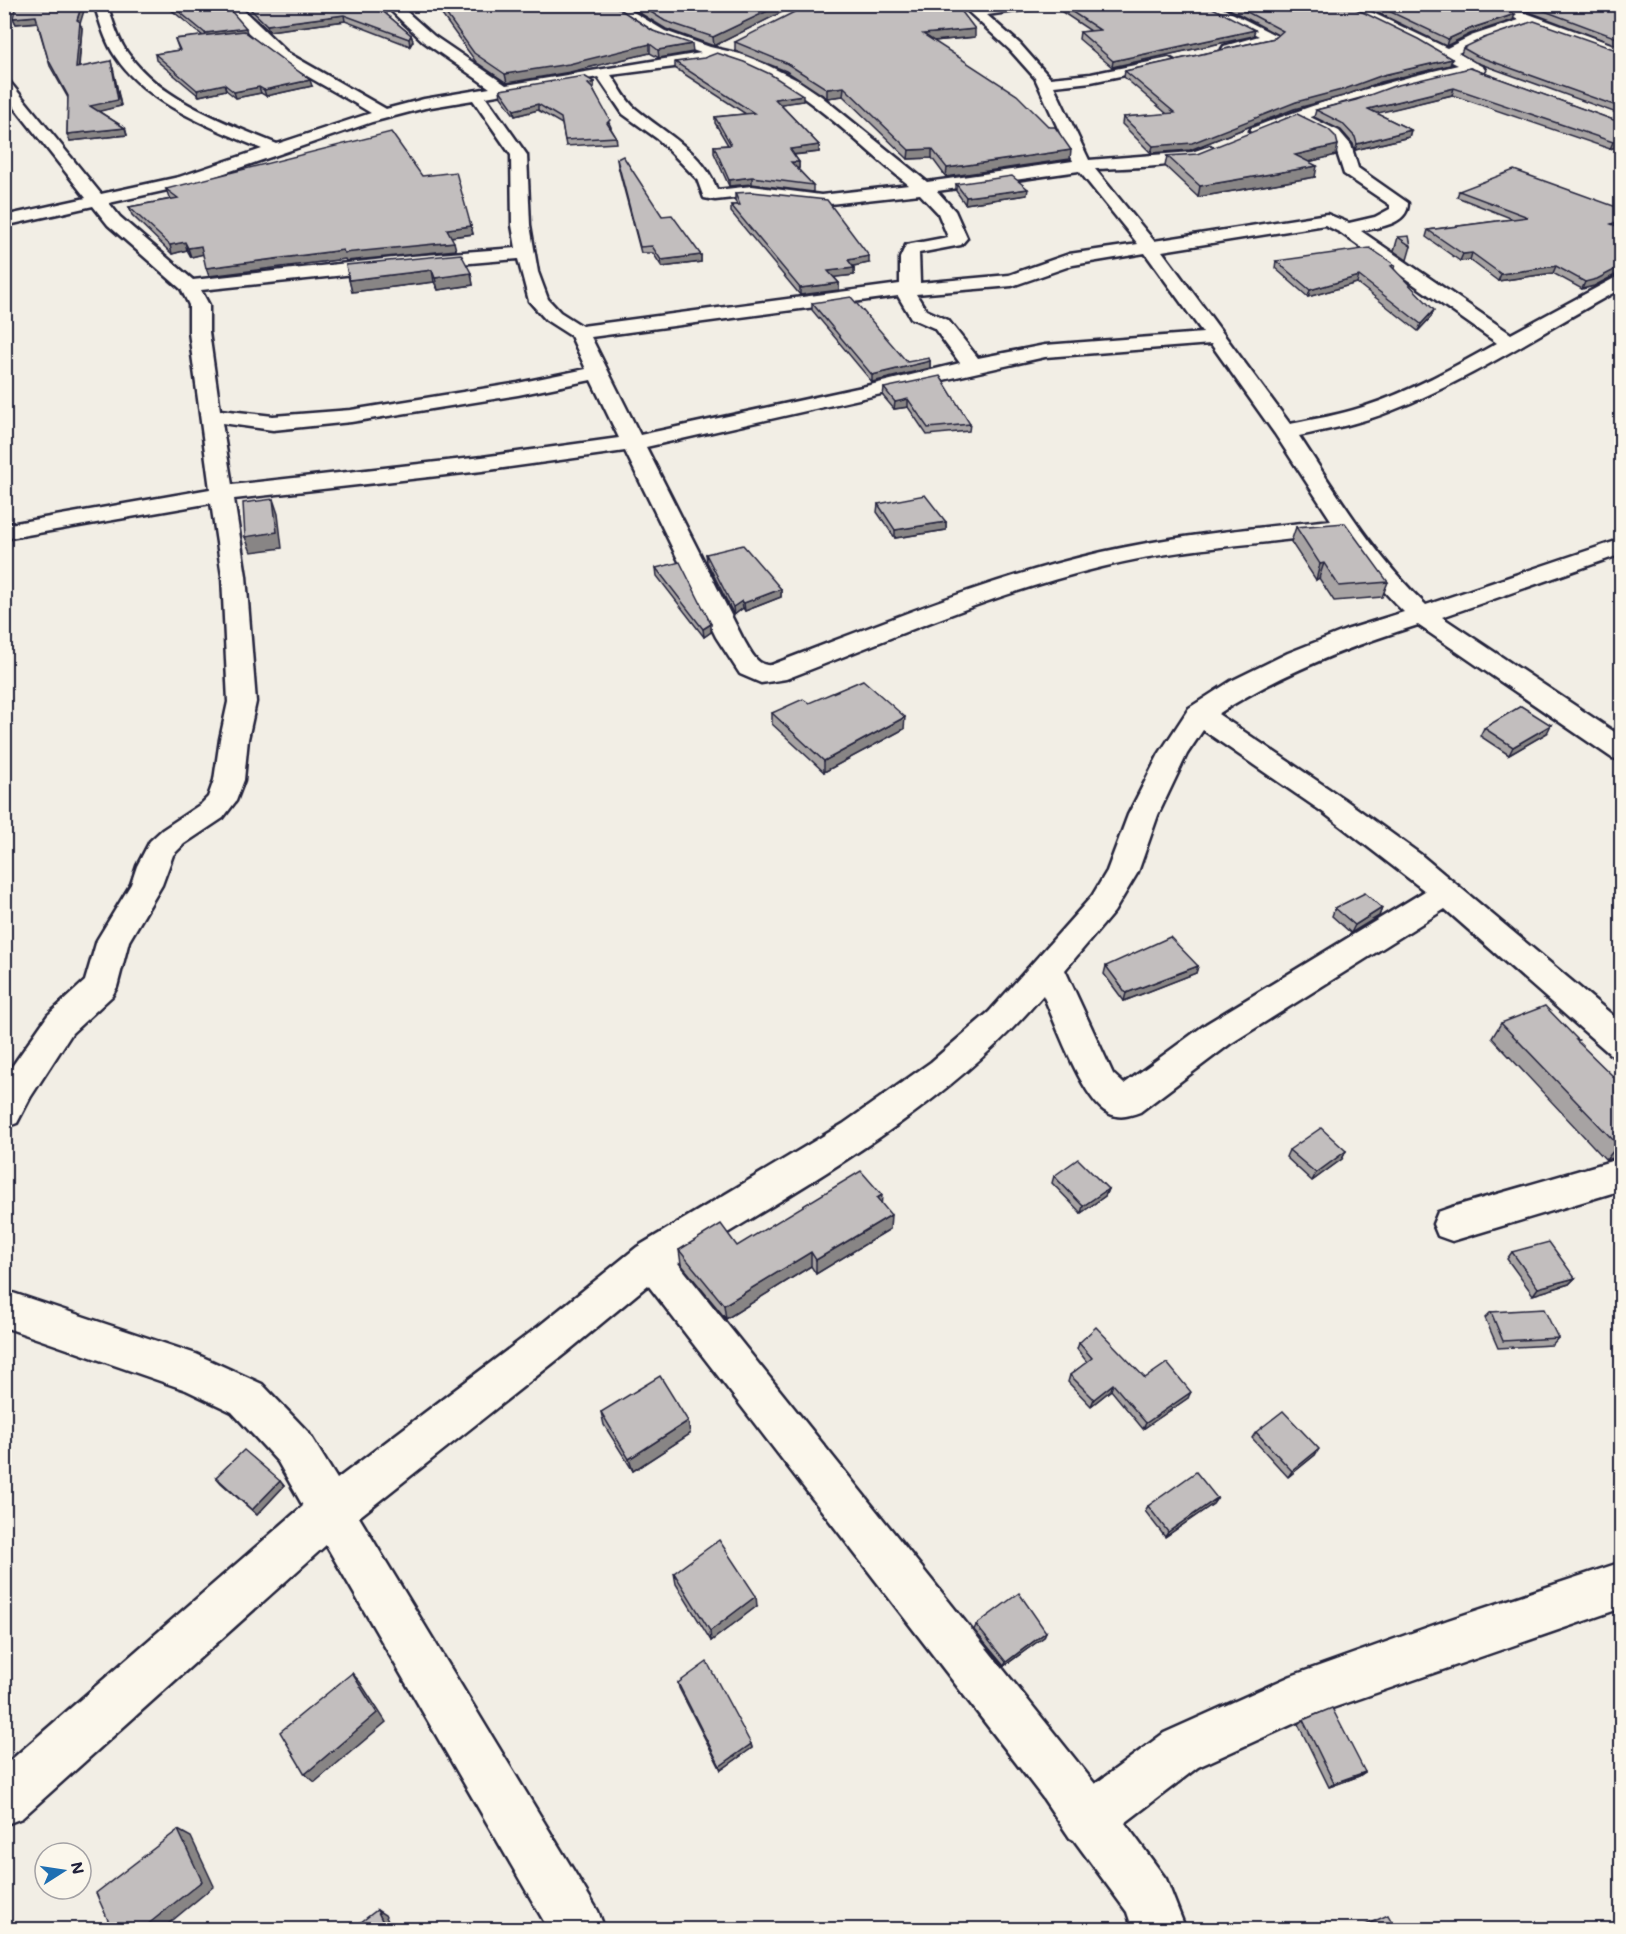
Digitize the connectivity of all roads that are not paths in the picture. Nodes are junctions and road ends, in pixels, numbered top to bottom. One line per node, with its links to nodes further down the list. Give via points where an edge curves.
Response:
1 (100, 4): 28 (street, via 121,55 141,78 191,111)
2 (229, 4): 24 (street, via 283,56)
3 (390, 4): 22 (street, via 429,39)
4 (610, 4): 12 (street, via 666,37)
5 (1037, 4): 9 (street)
6 (1202, 4): 13 (street, via 1273,38)
7 (1342, 4): 14 (street)
8 (1487, 4): 10 (street)
9 (971, 9): 21 (street, via 1015,47)
10 (1533, 20): 14 (street); 15 (street)
11 (738, 42): 12 (street)
12 (718, 52): 18 (street, via 690,61); 30 (street, via 744,59 795,84)
13 (1211, 53)
14 (1447, 53): 17 (street)
15 (1622, 53)
16 (1179, 60): 21 (street)
17 (1469, 67): 19 (street); 25 (street)
18 (602, 72): 22 (street); 30 (street, via 628,111 652,126 699,171 710,194 752,191 821,200)
19 (1489, 75)
20 (4, 84): 31 (street)
21 (1044, 84): 29 (street)
22 (502, 89): 23 (street)
23 (476, 94): 24 (street); 35 (street, via 519,155 520,225)
24 (383, 114): 28 (street)
25 (1295, 116): 26 (street); 33 (street, via 1332,134 1343,145 1350,171 1399,203 1399,210 1390,218)
26 (1240, 139)
27 (1221, 147): 29 (street, via 1186,158)
28 (277, 150): 31 (street, via 184,181)
29 (1083, 165): 30 (street); 34 (street)
30 (924, 188): 38 (street, via 946,211 958,238 909,252 912,274)
31 (98, 201): 32 (street); 37 (street, via 114,221)
32 (4, 220)
33 (1347, 229): 34 (street, via 1333,220 1322,220); 41 (street)
34 (1149, 246): 38 (street, via 1069,260 1020,279); 40 (street)
35 (526, 253): 37 (street); 39 (street, via 539,301 572,330)
36 (1622, 280): 41 (street)
37 (189, 286): 44 (street, via 199,305)
38 (908, 289): 39 (street); 42 (street, via 906,293 918,314 941,324)
39 (584, 332): 43 (street, via 582,340)
40 (1215, 338): 42 (street, via 1045,351); 45 (street)
41 (1510, 343): 45 (street, via 1383,407)
42 (972, 365): 46 (street)
43 (597, 373): 44 (street, via 339,417 273,423); 46 (street)
44 (210, 414): 47 (street)
45 (1285, 432): 48 (street)
46 (632, 443): 47 (street); 48 (street, via 736,650 761,675 776,674 955,604 1069,568 1146,550)
47 (221, 494): 49 (street); 57 (street, via 234,576 242,702 229,780 221,801 212,811 161,849 146,885 113,940 100,987 60,1024)
48 (1347, 525): 51 (street, via 1387,581)
49 (4, 532)
50 (1622, 546): 51 (street, via 1500,591)
51 (1420, 614): 52 (street, via 1297,660 1241,687); 53 (street)
52 (1199, 714): 54 (street, via 1334,806); 55 (street, via 1173,754 1143,815 1122,872 1103,904)
53 (1622, 751)
54 (1446, 893): 55 (street, via 1218,1034 1127,1102 1119,1102 1100,1083); 56 (street)
55 (1048, 969): 60 (street, via 1001,1021 943,1072 856,1135)
56 (1622, 1044)
57 (4, 1113)
58 (1622, 1174): 59 (street)
59 (1452, 1224)
60 (651, 1258): 62 (street); 65 (street, via 1061,1780)
61 (4, 1308): 62 (street, via 196,1374 247,1398 293,1447)
62 (331, 1511): 64 (street); 66 (street)
63 (1622, 1585): 65 (street, via 1448,1642 1308,1694 1181,1750)
64 (4, 1800)
65 (1088, 1820): 67 (street, via 1148,1897)
66 (579, 1929)
67 (1160, 1929)

